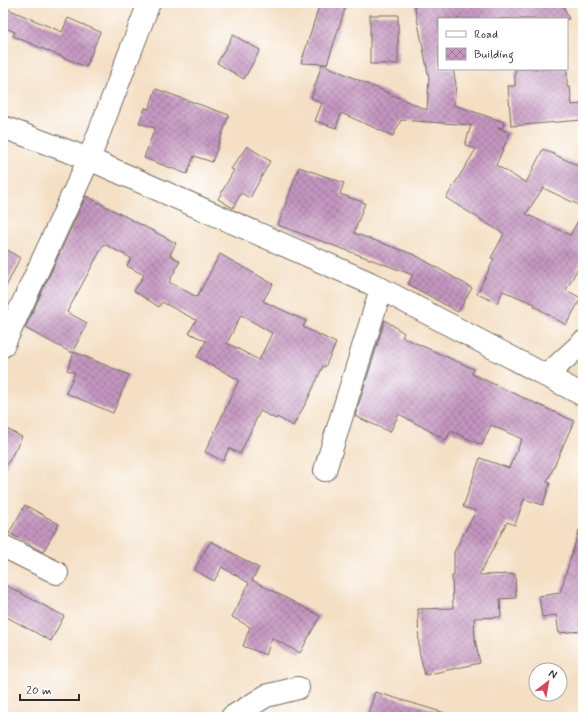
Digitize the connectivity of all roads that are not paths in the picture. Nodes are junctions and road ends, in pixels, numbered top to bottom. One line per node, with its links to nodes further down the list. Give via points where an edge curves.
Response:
1 (149, 3): 3 (street)
2 (3, 127): 3 (street)
3 (89, 158): 4 (street); 6 (street)
4 (381, 289): 7 (street); 9 (street)
5 (583, 342): 7 (street)
6 (3, 346)
7 (546, 376): 8 (street)
8 (583, 395)
9 (325, 470)
10 (3, 546): 11 (street)
11 (57, 573)
12 (298, 688): 13 (street, via 266,696)
13 (232, 717)

